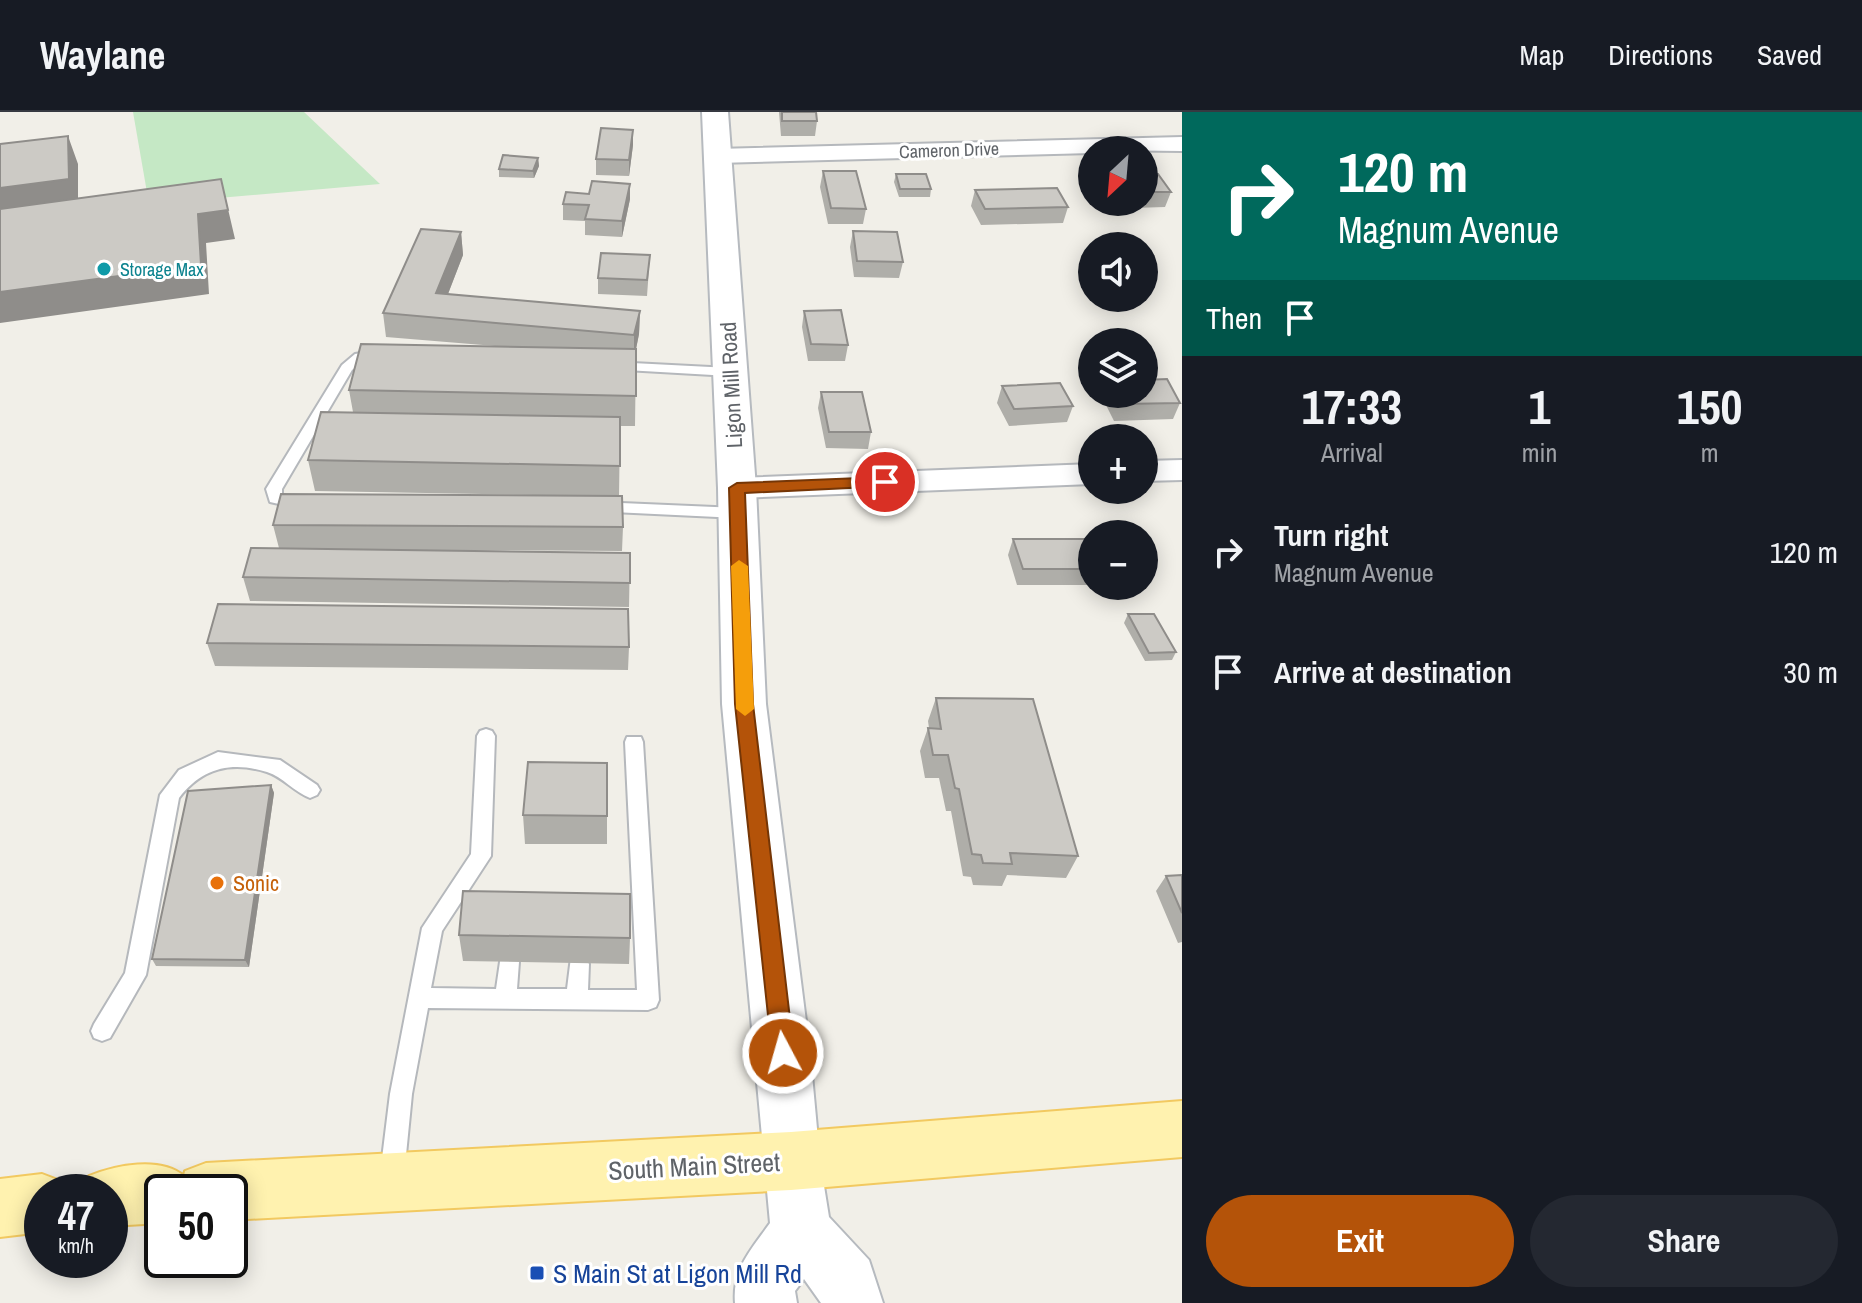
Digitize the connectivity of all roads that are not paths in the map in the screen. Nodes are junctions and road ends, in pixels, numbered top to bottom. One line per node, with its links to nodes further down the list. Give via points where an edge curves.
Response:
1 (715, 112): 3 (main road, Ligon Mill Road)
2 (1182, 144): 3 (street, Cameron Drive)
3 (717, 156): 6 (main road, Ligon Mill Road)
4 (390, 355): 11 (lane, via 360,357 347,368 274,489 275,498 289,503)
5 (590, 365): 6 (lane)
6 (730, 372): 10 (main road, Ligon Mill Road)
7 (1182, 470): 8 (street)
8 (1158, 471)
9 (1078, 475): 10 (street)
10 (737, 501): 12 (lane); 25 (main road, Ligon Mill Road, via 744,704)
11 (322, 505)
12 (587, 507)
13 (486, 736): 16 (lane, via 481,856)
14 (634, 742): 22 (lane, via 634,896 648,1000)
15 (310, 790): 23 (lane, via 273,765 218,759 186,775 170,795 135,975)
16 (455, 893): 17 (lane); 20 (lane, via 432,928)
17 (484, 894)
18 (508, 962): 21 (lane)
19 (578, 964): 22 (lane)
20 (421, 998): 21 (lane); 26 (lane, via 401,1094)
21 (506, 998): 22 (lane)
22 (577, 998)
23 (102, 1031)
24 (1182, 1129): 25 (main road, South Main Street)
25 (791, 1161): 26 (main road, South Main Street); 30 (main road, Ligon Mill Road)
26 (391, 1182): 27 (main road, South Main Street)
27 (248, 1190)
28 (24, 1205): 29 (main road)
29 (0, 1208)
30 (801, 1231): 31 (main road, via 764,1284); 32 (main road, via 847,1282)
31 (766, 1303)
32 (852, 1303)

